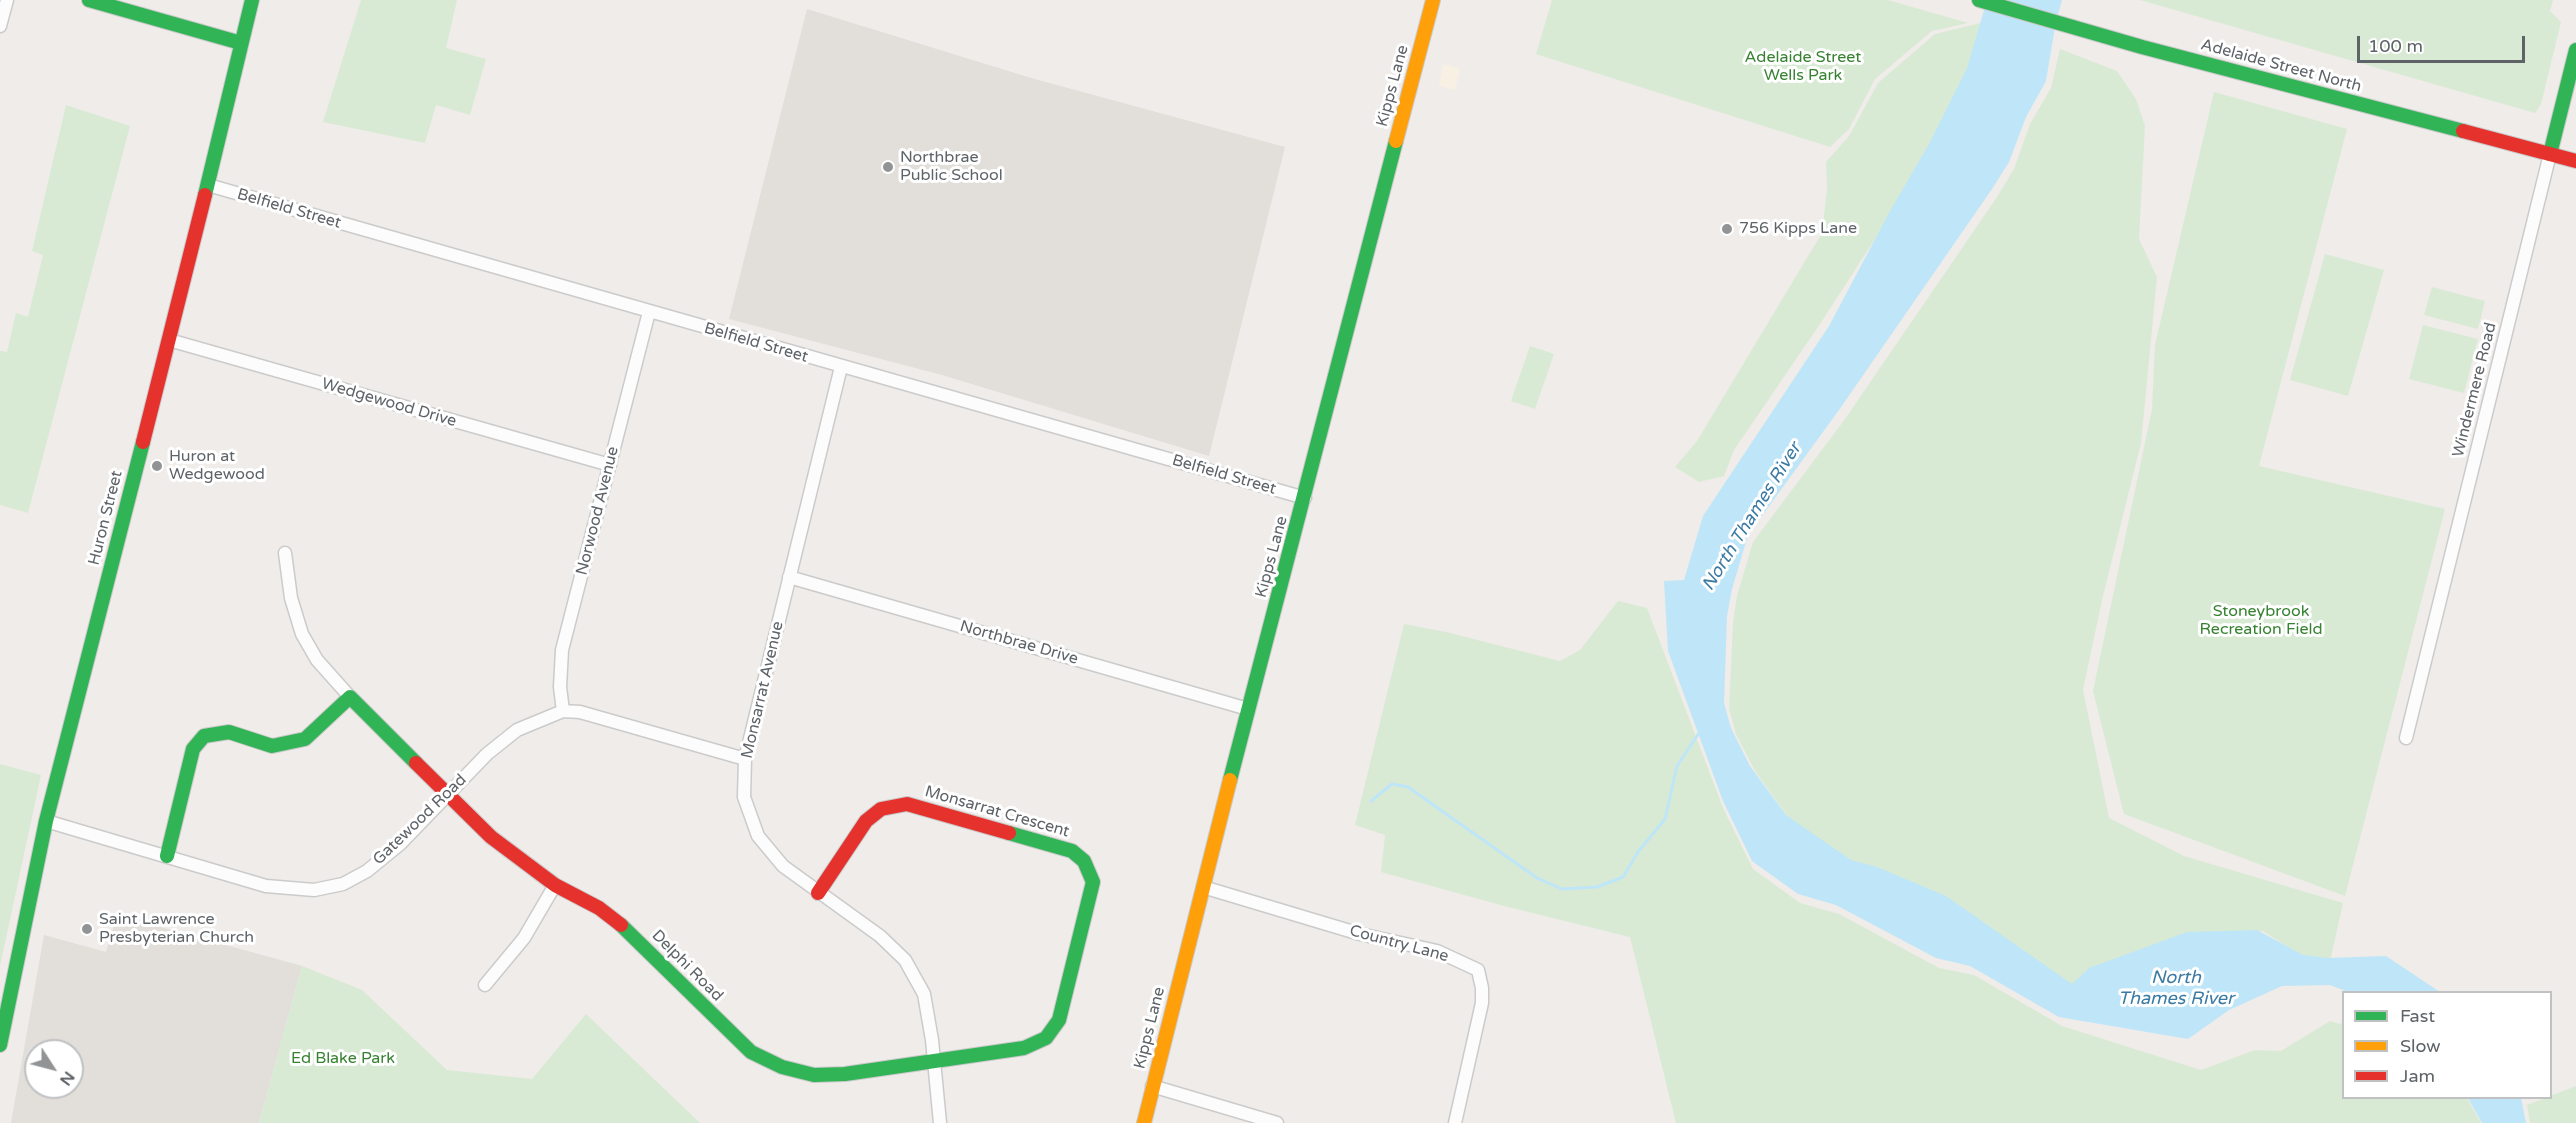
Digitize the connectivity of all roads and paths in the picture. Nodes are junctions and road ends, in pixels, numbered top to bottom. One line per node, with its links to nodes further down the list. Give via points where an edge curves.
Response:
1 (7, 0): 6 (street)
2 (88, 0): 7 (street)
3 (252, 0): 7 (street, Huron Street)
4 (1433, 0): 16 (street, Kipps Lane)
5 (1979, 0): 9 (street, Adelaide Street North)
6 (0, 26)
7 (241, 43): 11 (street, Huron Street)
8 (2576, 50): 9 (street, Windermere Road)
9 (2550, 154): 10 (street, Adelaide Street North); 22 (street, Windermere Road)
10 (2576, 161)
11 (208, 186): 12 (street, Belfield Street); 13 (street, Huron Street)
12 (649, 312): 14 (street, Belfield Street); 15 (street, Norwood Avenue)
13 (169, 340): 15 (street, Wedgewood Drive); 25 (street, Huron Street)
14 (841, 367): 16 (street, Belfield Street); 18 (street, Monsarrat Avenue)
15 (610, 465): 21 (street, Norwood Avenue, via 562,650)
16 (1305, 498): 20 (street, Kipps Lane)
17 (285, 553): 19 (street, via 291,598 302,634 317,660)
18 (789, 577): 20 (street, Northbrae Drive); 23 (street, Monsarrat Avenue)
19 (350, 697): 24 (street, Delphi Road); 26 (street, via 305,739 272,746 229,732 204,736 193,749)
20 (1248, 709): 28 (street, Kipps Lane)
21 (563, 711): 23 (street, via 580,712); 24 (street, Gatewood Road, via 517,730)
22 (2406, 738)
23 (745, 759): 29 (street, Monsarrat Avenue, via 744,797 758,836 783,866)
24 (448, 794): 26 (street, Gatewood Road, via 400,844 367,871 343,884 314,890 266,886); 27 (street, Delphi Road, via 491,837)
25 (46, 821): 26 (street, Gatewood Road); 31 (street, Huron Street)
26 (167, 856)
27 (555, 885): 30 (street, via 524,938); 32 (street, Delphi Road, via 622,925 751,1052 782,1067 814,1075 845,1074)
28 (1203, 887): 33 (street, Kipps Lane); 37 (street, Country Lane, via 1360,934 1437,951 1478,970 1482,1004)
29 (818, 893): 32 (street, Monsarrat Avenue, via 880,936 905,960 924,994); 32 (street, Monsarrat Crescent, via 866,821 881,808 907,804 1072,851 1084,861 1093,882 1059,1020 1046,1038 1024,1048)
30 (485, 985)
31 (0, 1045)
32 (934, 1062): 34 (street, Monsarrat Avenue)
33 (1152, 1086): 35 (street, Kipps Lane); 36 (street)
34 (940, 1123)
35 (1144, 1123)
36 (1277, 1123)
37 (1455, 1123)

